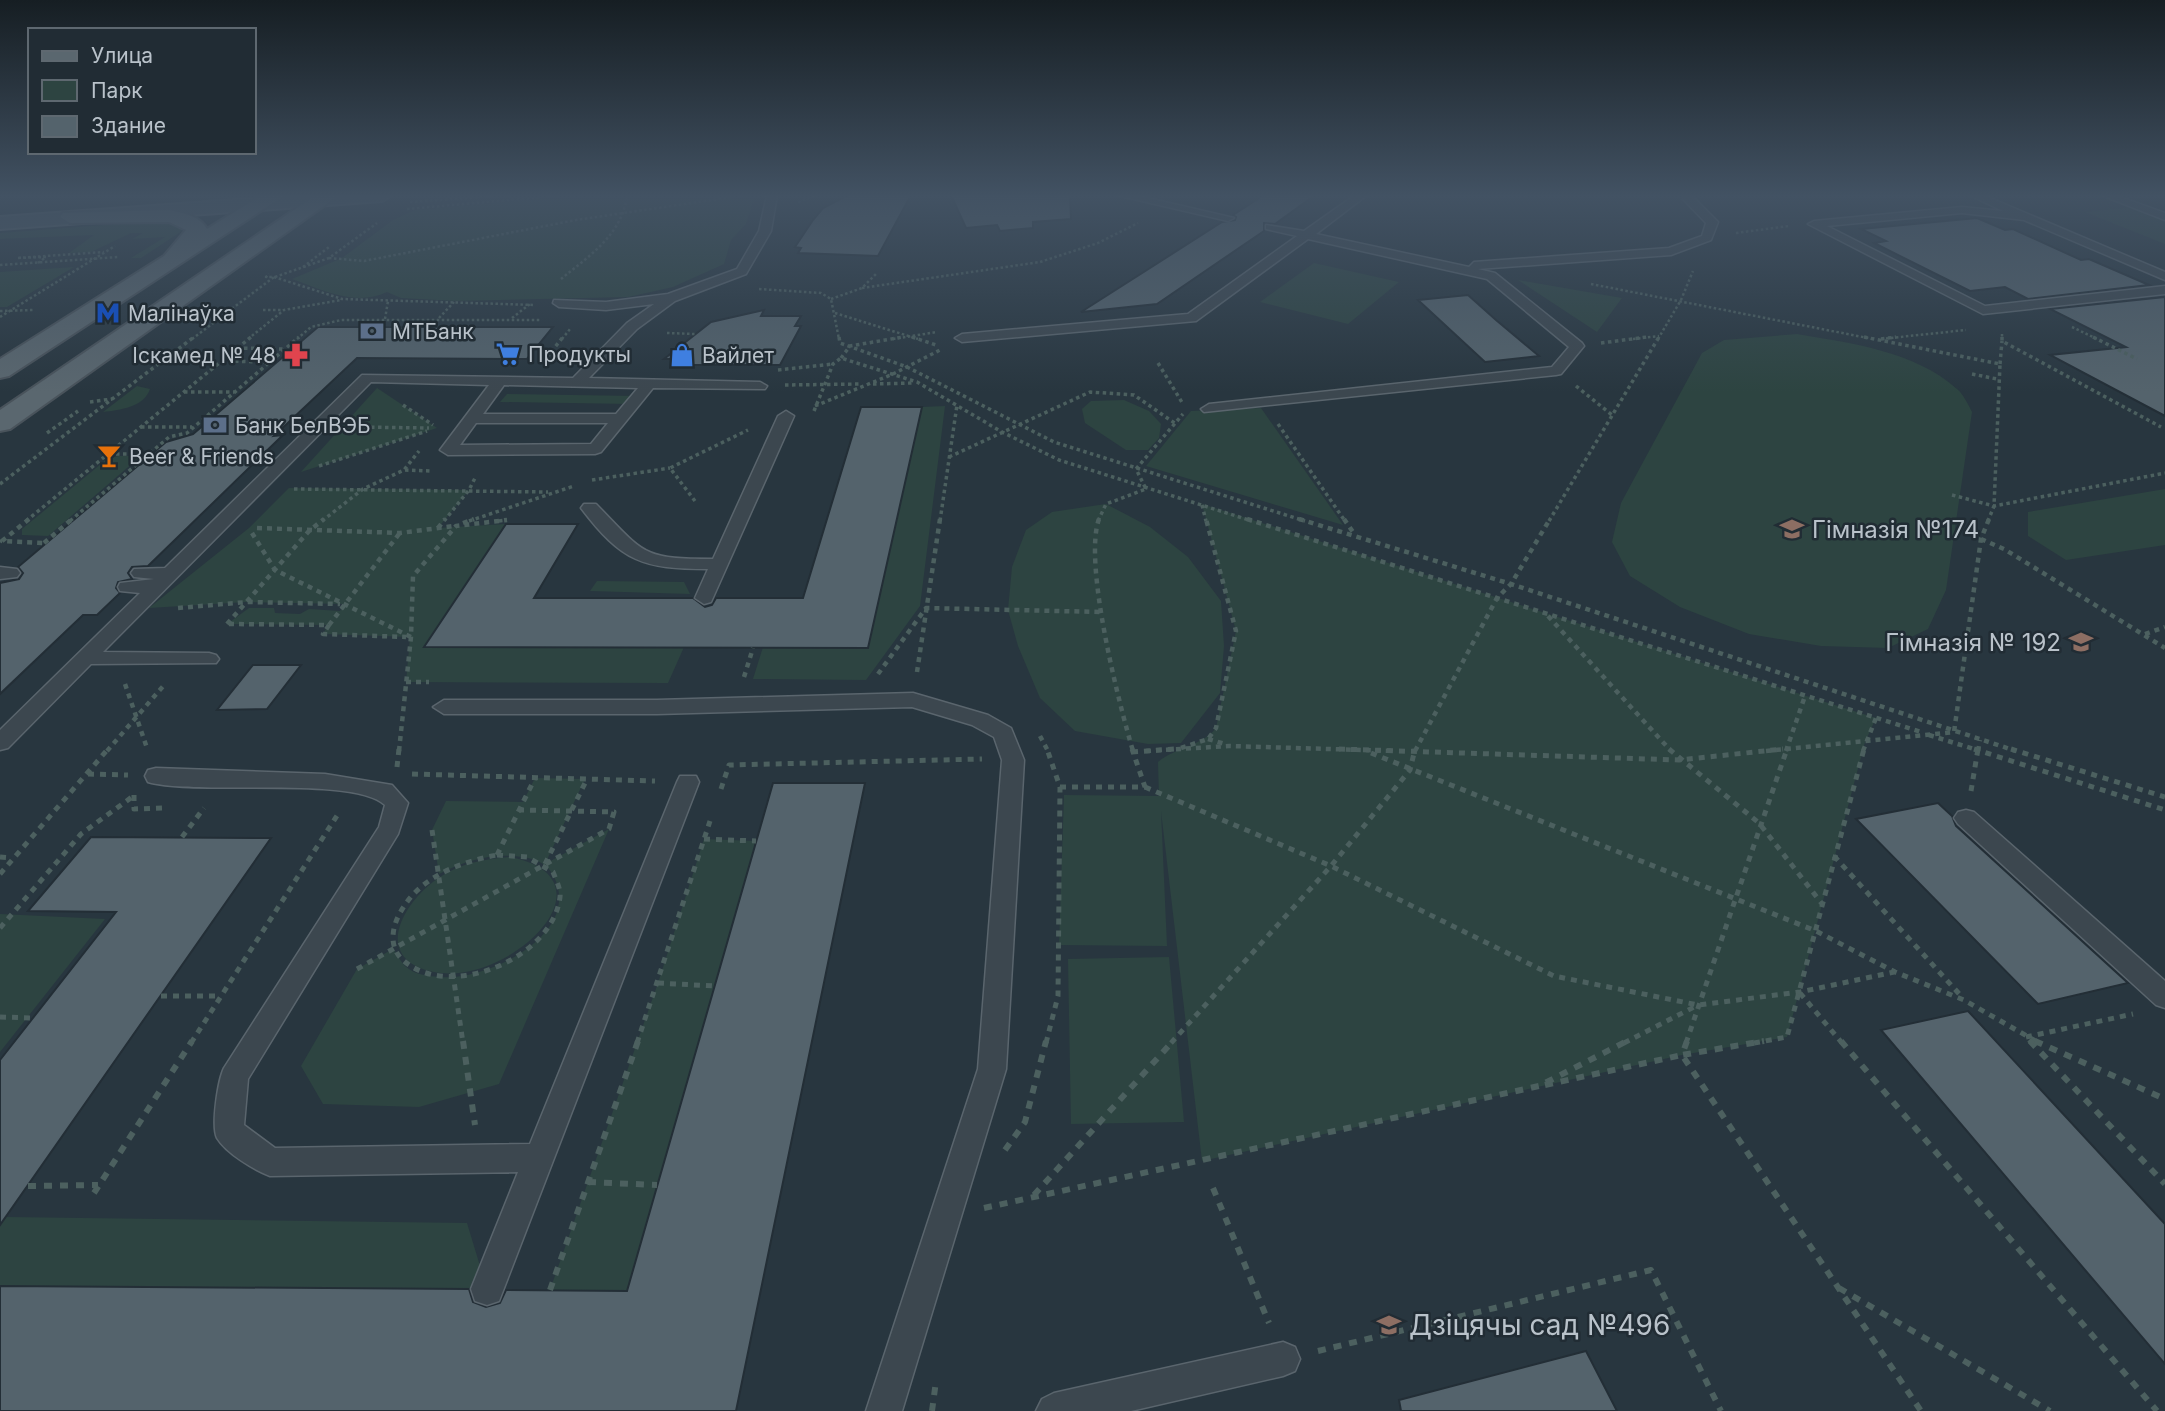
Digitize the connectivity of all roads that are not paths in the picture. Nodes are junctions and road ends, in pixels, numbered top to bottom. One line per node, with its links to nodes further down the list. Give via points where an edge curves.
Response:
1 (168, 261): 15 (main road)
2 (234, 261): 24 (main road)
3 (748, 261): 12 (lane, via 742,271)
4 (1269, 261): 14 (lane, via 1191,318)
5 (1420, 261): 9 (lane)
6 (1544, 261): 9 (lane)
7 (1886, 261): 11 (lane, via 1983,310)
8 (2129, 261): 10 (lane)
9 (1452, 268): 20 (lane, via 1492,276 1577,346 1556,371)
10 (2165, 276)
11 (2165, 290)
12 (670, 298): 13 (lane, via 606,306); 18 (lane, via 632,326)
13 (559, 303)
14 (962, 338)
15 (0, 370)
16 (763, 379): 19 (lane)
17 (499, 382): 18 (lane); 22 (lane); 27 (lane, via 367,378)
18 (576, 383): 19 (lane)
19 (648, 385): 23 (lane)
20 (1209, 409)
21 (786, 416): 26 (lane)
22 (470, 418): 23 (lane); 23 (lane, via 448,450 595,449)
23 (621, 419)
24 (0, 423)
25 (590, 508): 26 (lane, via 635,554 663,564)
26 (720, 564): 29 (lane)
27 (170, 574): 28 (lane); 28 (lane, via 134,580)
28 (156, 587): 30 (lane)
29 (704, 598)
30 (86, 658): 31 (lane); 33 (lane)
31 (209, 659)
32 (444, 707): 41 (lane, via 913,700 980,720 1003,733 1013,760 992,1069)
33 (0, 743)
34 (156, 776): 38 (lane, via 325,782 384,791 397,803 390,828 234,1077 229,1131 270,1162)
35 (688, 782): 38 (lane)
36 (1966, 818): 37 (lane)
37 (2165, 997)
38 (539, 1158): 39 (lane)
39 (487, 1289)
40 (1283, 1359): 42 (lane)
41 (884, 1411)
42 (1054, 1411)

